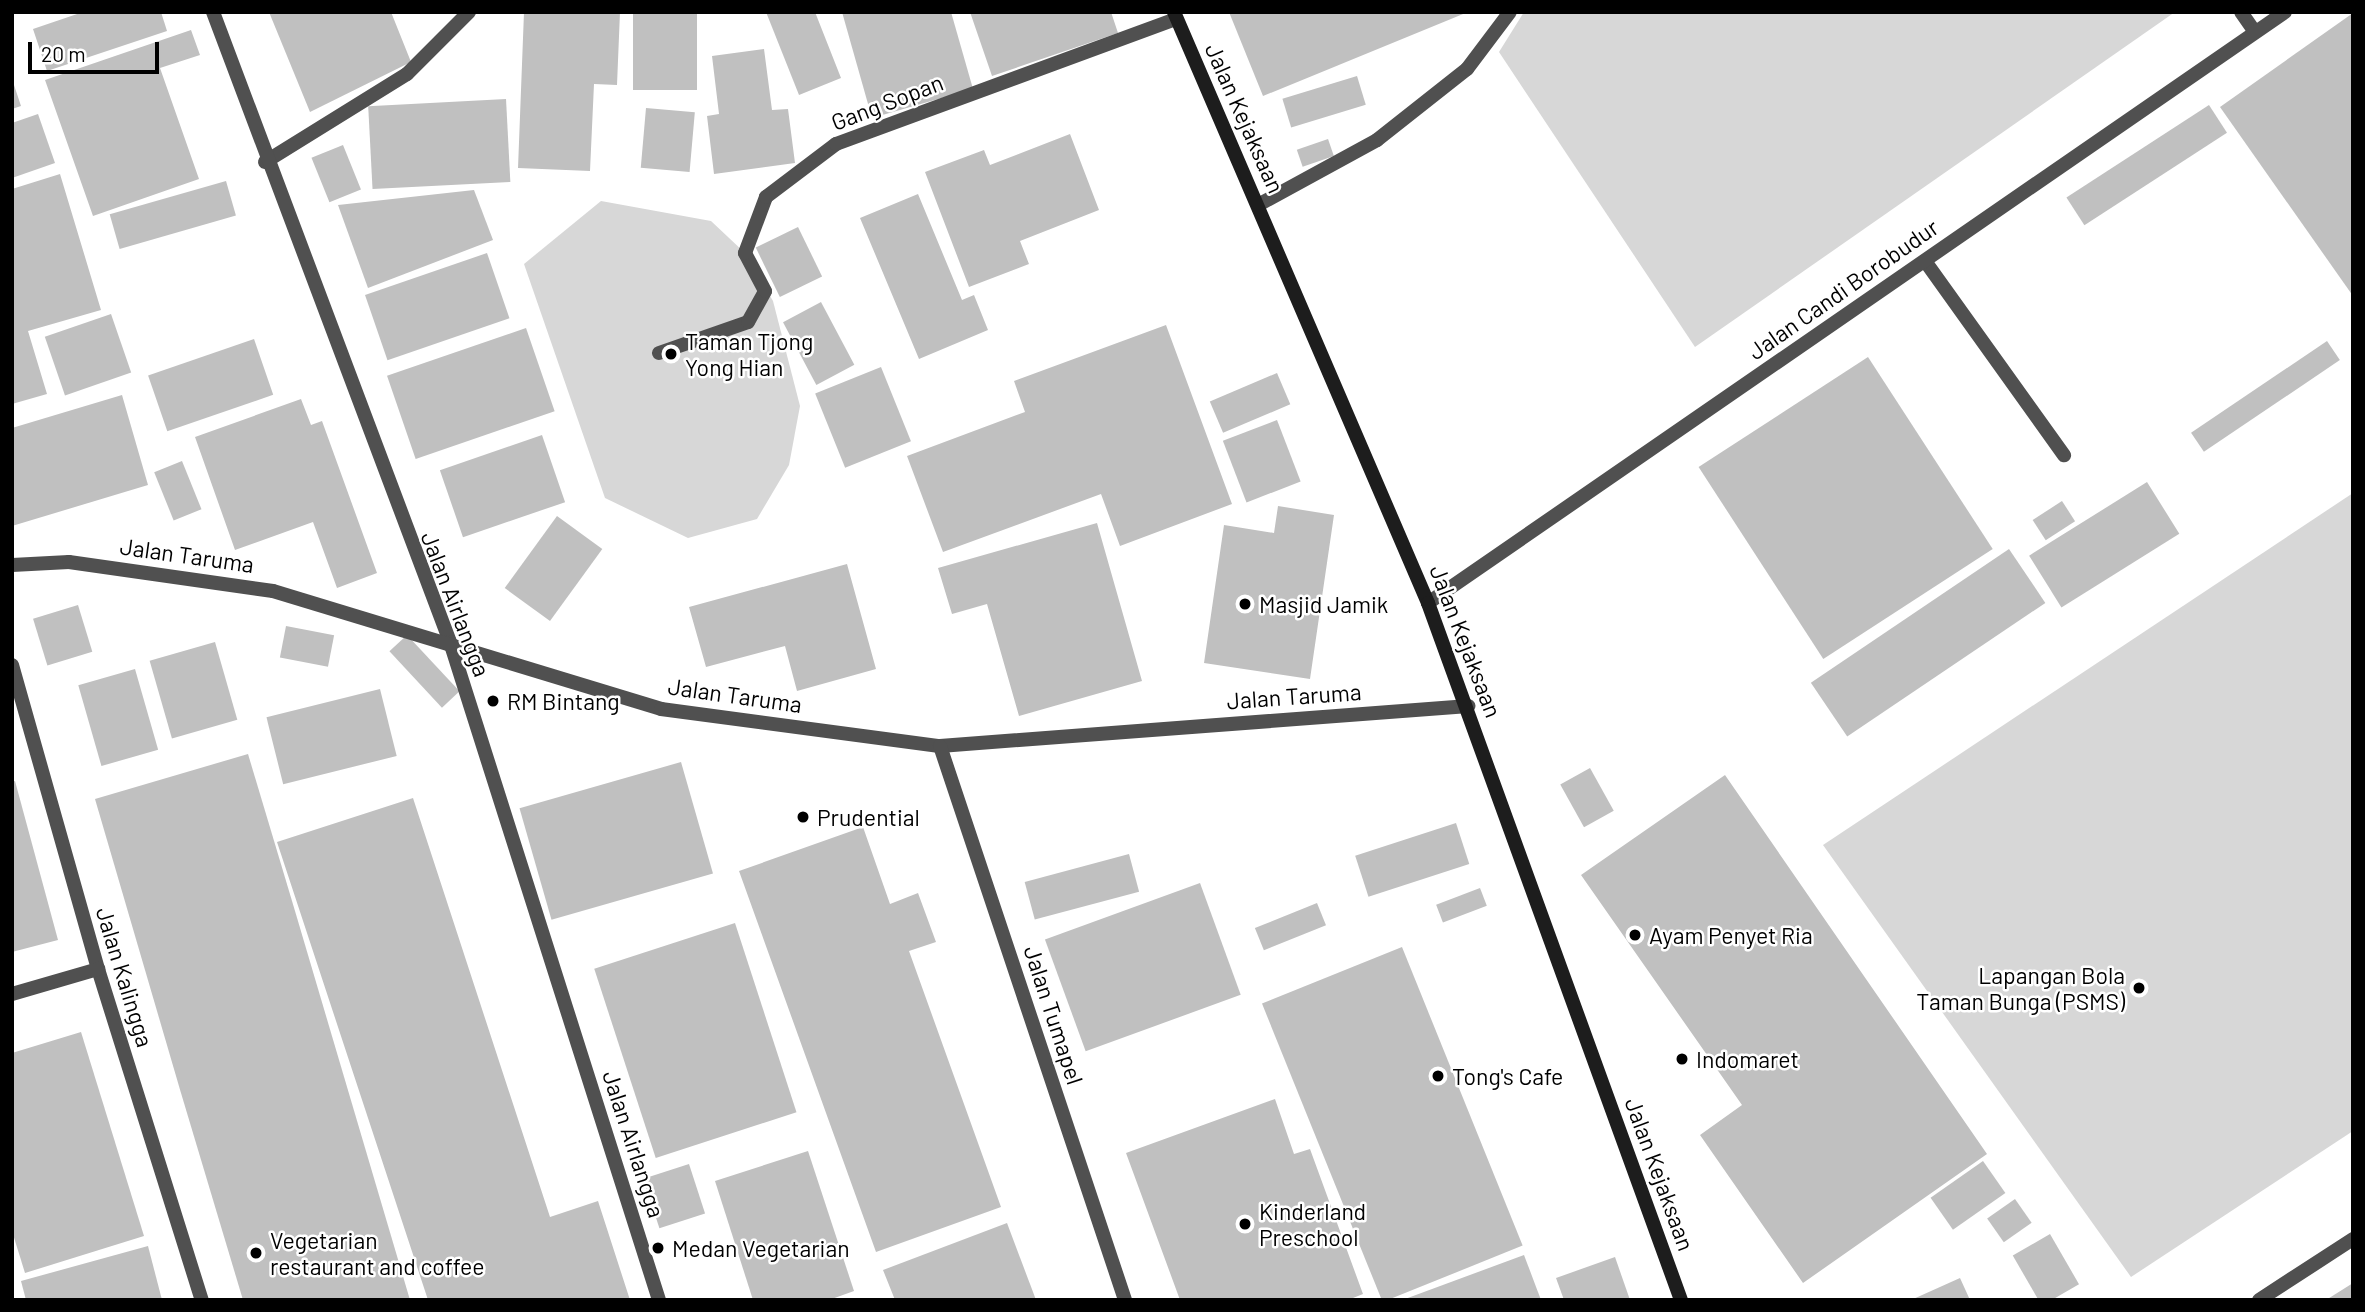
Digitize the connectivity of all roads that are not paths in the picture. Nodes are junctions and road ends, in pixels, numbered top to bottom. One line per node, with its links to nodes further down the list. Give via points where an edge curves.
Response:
1 (213, 12): 8 (street, Jalan Airlangga)
2 (469, 12): 8 (street, via 407,74)
3 (1510, 12): 9 (street, via 1467,69 1377,140)
4 (2241, 12): 7 (street)
5 (2285, 12): 7 (street, Jalan Candi Borobudur)
6 (1175, 16): 9 (main road, Jalan Kejaksaan); 11 (street, Gang Sopan, via 836,144 766,197 744,253 765,291 748,322)
7 (2255, 32): 10 (street, Jalan Candi Borobudur)
8 (264, 162): 15 (street, Jalan Airlangga)
9 (1258, 205): 14 (main road, Jalan Kejaksaan)
10 (1925, 261): 12 (street); 14 (street, Jalan Candi Borobudur)
11 (659, 353)
12 (2064, 455)
13 (12, 565): 15 (street, Jalan Taruma, via 69,562 273,591)
14 (1428, 603): 17 (main road, Jalan Kejaksaan)
15 (450, 642): 18 (street, Jalan Taruma, via 661,709); 23 (street, Jalan Airlangga)
16 (12, 665): 19 (street, Jalan Kalingga)
17 (1468, 706): 18 (street, Jalan Taruma); 25 (main road, Jalan Kejaksaan)
18 (940, 746): 24 (street, Jalan Tumapel)
19 (98, 969): 20 (street); 22 (street, Jalan Kalingga)
20 (12, 993)
21 (2353, 1239): 26 (street)
22 (202, 1300)
23 (659, 1300)
24 (1125, 1300)
25 (1681, 1300)
26 (2259, 1300)

